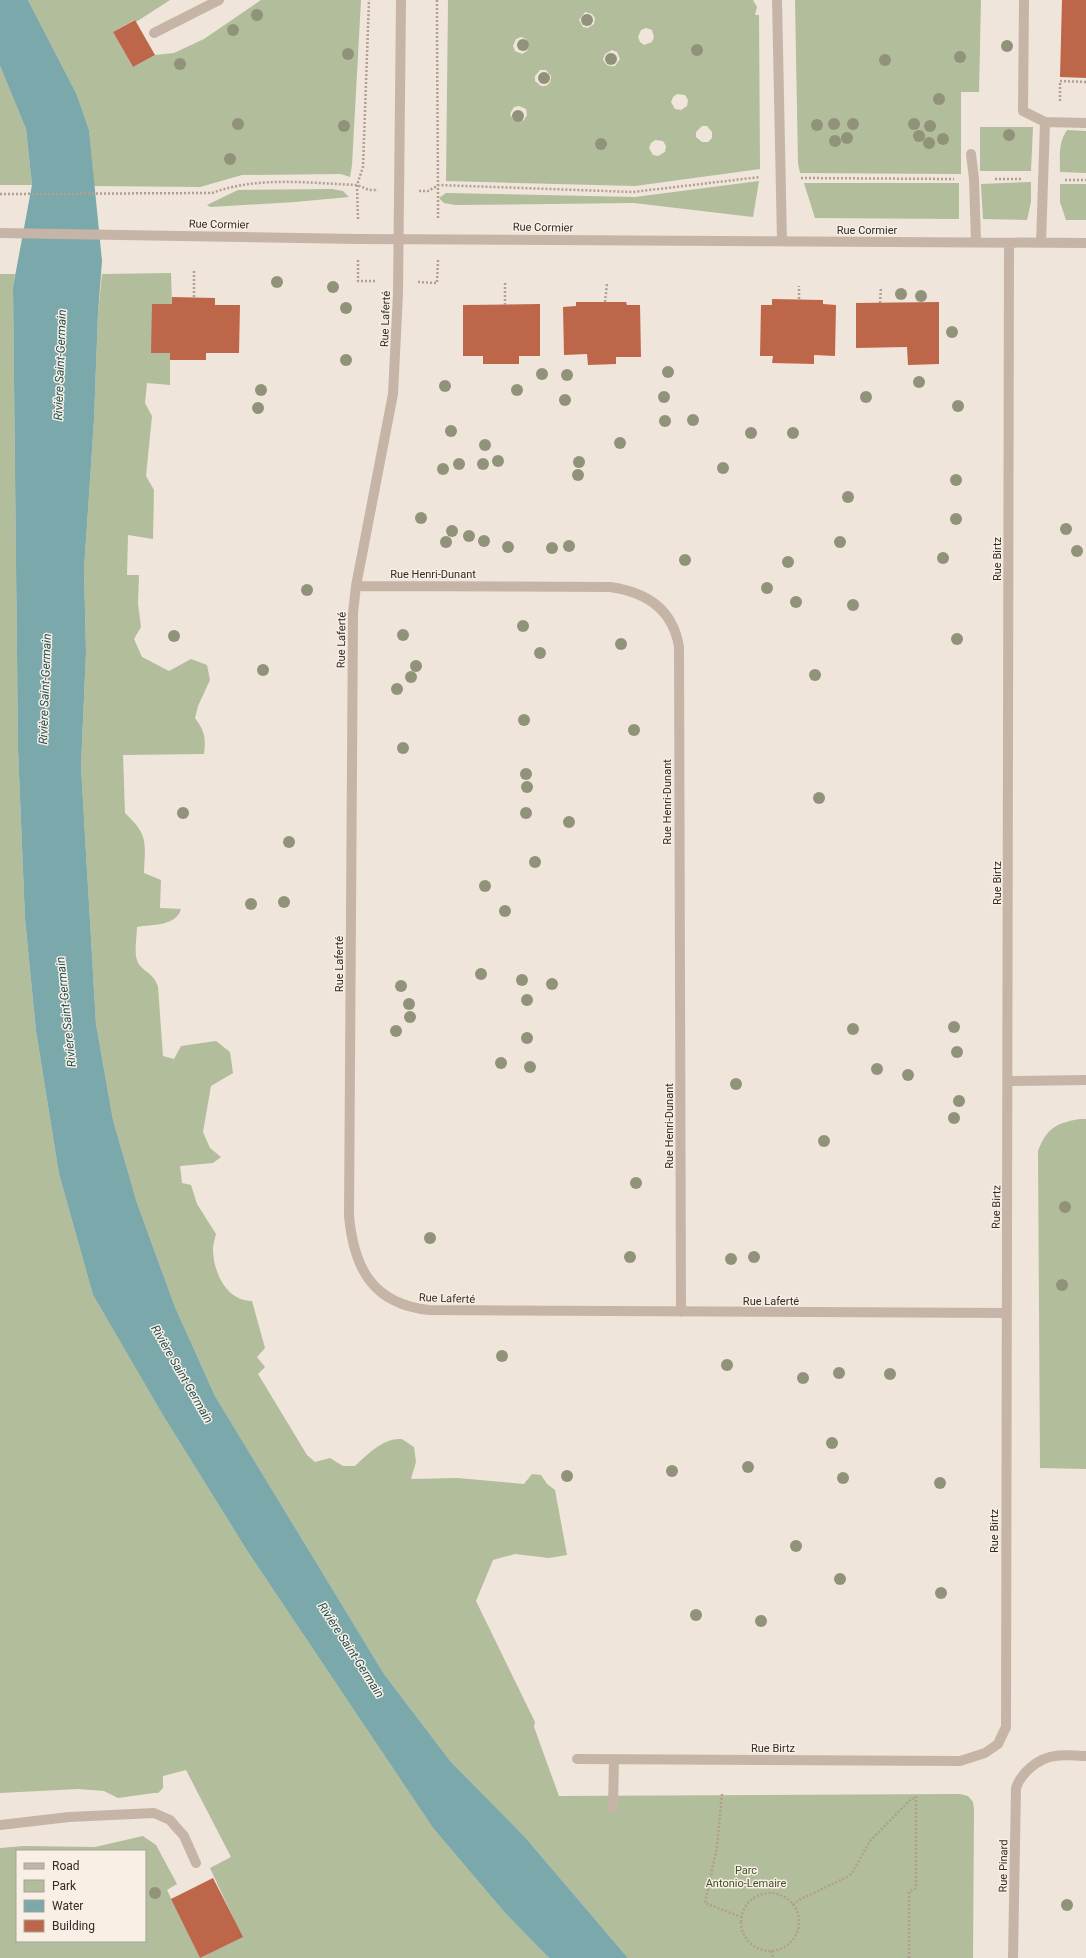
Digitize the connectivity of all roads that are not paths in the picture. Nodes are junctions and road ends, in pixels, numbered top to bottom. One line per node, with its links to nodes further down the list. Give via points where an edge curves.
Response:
1 (219, 0): 5 (street)
2 (402, 0): 10 (street, Rue Laferté)
3 (777, 0): 11 (street)
4 (1024, 0): 6 (street, via 1023,111)
5 (154, 33)
6 (1045, 122): 7 (street); 14 (street)
7 (1086, 123)
8 (971, 154): 12 (street)
9 (0, 233): 10 (street, Rue Cormier)
10 (399, 238): 11 (street, Rue Cormier); 16 (street, Rue Laferté, via 393,394)
11 (782, 241): 12 (street, Rue Cormier)
12 (976, 242): 13 (street, Rue Cormier)
13 (1009, 242): 14 (street, Rue Cormier); 18 (street, Rue Birtz)
14 (1041, 243): 15 (street, Rue Cormier)
15 (1086, 243)
16 (356, 586): 19 (street, Rue Henri-Dunant, via 610,587 644,596 665,613 675,628 679,647); 19 (street, Rue Laferté, via 353,613 349,1216 356,1257 362,1270 378,1290 396,1303 412,1308)
17 (1086, 1080): 18 (street)
18 (1009, 1081): 20 (street, Rue Birtz)
19 (682, 1312): 20 (street, Rue Laferté)
20 (1007, 1313): 23 (street, Rue Birtz, via 1007,1714 1006,1727 998,1744 985,1753 960,1761)
21 (1086, 1756): 27 (street, Rue Pinard, via 1054,1756 1037,1763 1022,1776 1016,1788)
22 (576, 1759): 23 (street, Rue Birtz)
23 (614, 1759): 24 (street)
24 (613, 1808)
25 (0, 1825): 26 (street, via 69,1817 154,1813 170,1820 184,1836)
26 (196, 1863)
27 (1013, 1958)

